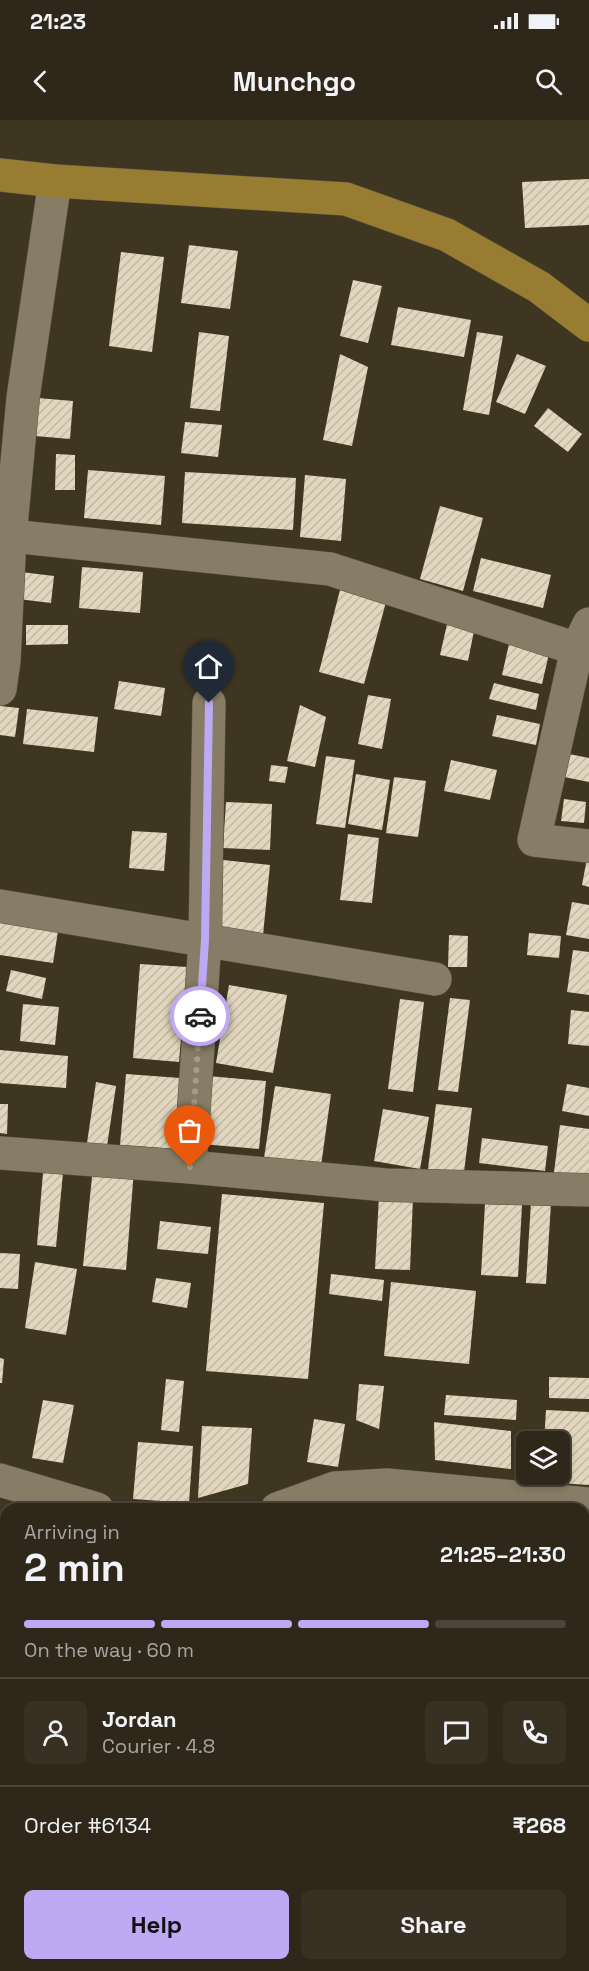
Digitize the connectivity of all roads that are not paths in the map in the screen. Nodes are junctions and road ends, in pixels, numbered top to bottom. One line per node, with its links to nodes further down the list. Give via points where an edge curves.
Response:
1 (0, 175): 2 (main road)
2 (55, 181): 3 (main road, via 346,199 447,235 539,287); 4 (street)
3 (589, 326)
4 (11, 397): 5 (street)
5 (5, 536): 6 (street, via 330,569); 7 (street)
6 (583, 636): 9 (street, via 534,840)
7 (1, 671)
8 (209, 703): 11 (street)
9 (589, 846)
10 (0, 906): 11 (street)
11 (205, 940): 12 (street); 14 (street)
12 (435, 979)
13 (0, 1153): 14 (street)
14 (190, 1167): 15 (street, via 386,1185)
15 (589, 1190)
16 (0, 1480): 17 (street)
17 (77, 1503)
18 (294, 1503): 19 (street, via 335,1488 387,1485)
19 (578, 1503)

